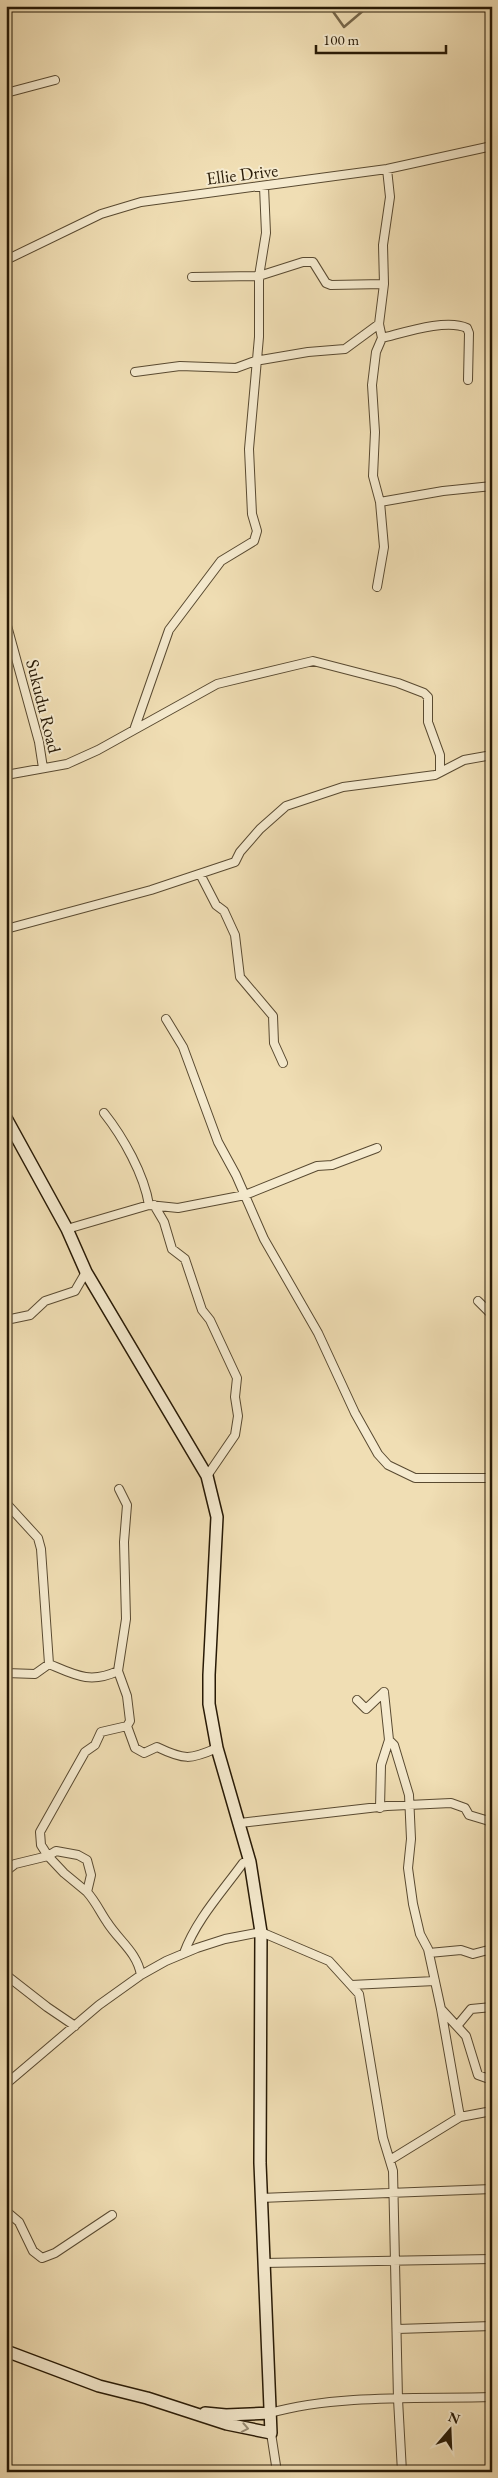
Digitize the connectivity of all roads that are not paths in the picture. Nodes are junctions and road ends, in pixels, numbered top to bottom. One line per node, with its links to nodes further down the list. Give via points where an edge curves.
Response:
1 (55, 80): 2 (street)
2 (6, 93)
3 (492, 146): 4 (street, Ellie Drive)
4 (387, 169): 5 (street, Ellie Drive); 9 (street, via 390,197 383,245)
5 (264, 187): 6 (street, Ellie Drive, via 141,202 102,214); 7 (street, via 266,233)
6 (6, 260)
7 (259, 276): 8 (street); 9 (street, via 313,262 330,285); 12 (street)
8 (192, 277)
9 (384, 284): 10 (street)
10 (379, 324): 11 (street); 12 (street, via 345,349)
11 (382, 338): 14 (street, via 460,325 469,333); 16 (street, via 376,352 372,385 373,476)
12 (256, 361): 13 (street, via 236,368 180,366); 19 (street, via 249,479 257,531 254,541 221,561 169,630)
13 (136, 372)
14 (468, 380)
15 (492, 486): 16 (street)
16 (380, 502): 17 (street, via 384,547)
17 (377, 587)
18 (6, 622): 21 (street, Sukudu Road, via 39,742)
19 (134, 730): 21 (street, via 67,764); 22 (street, via 217,684 313,661 424,693 428,697 428,722 440,755)
20 (492, 755): 22 (street, via 464,760)
21 (43, 768): 23 (street)
22 (440, 772): 24 (street, via 392,782 343,787 286,806 260,829 235,862)
23 (6, 775)
24 (200, 874): 25 (street); 27 (street, via 235,935 240,977 272,1016 274,1043)
25 (6, 929)
26 (166, 1019): 31 (street, via 183,1047 218,1142)
27 (282, 1063)
28 (104, 1113): 32 (street, via 118,1130 141,1175)
29 (6, 1118): 33 (main road)
30 (377, 1148): 31 (street, via 332,1165 317,1166)
31 (245, 1195): 32 (street, via 178,1208); 39 (street, via 264,1239 318,1333 355,1414 378,1454 388,1465 415,1478)
32 (151, 1205): 33 (street); 38 (street, via 164,1222 172,1249 185,1259 202,1310 210,1320 237,1378 235,1435)
33 (67, 1230): 34 (main road)
34 (86, 1272): 37 (street, via 75,1291 45,1301 30,1315); 38 (main road)
35 (478, 1301): 36 (street)
36 (492, 1315)
37 (6, 1320)
38 (206, 1476): 48 (main road, via 217,1517 209,1675 209,1704)
39 (492, 1478)
40 (119, 1489): 43 (street, via 127,1505 124,1542 126,1619)
41 (6, 1503): 42 (street, via 38,1538 41,1549)
42 (49, 1664): 43 (street, via 78,1676 103,1678); 44 (street, via 36,1674)
43 (118, 1671): 46 (street, via 127,1696 130,1721)
44 (6, 1673)
45 (357, 1700): 47 (street, via 366,1709 384,1692)
46 (127, 1726): 48 (street, via 135,1748 144,1753 157,1748 194,1758); 53 (street, via 101,1732 95,1745 85,1752 40,1832 41,1845)
47 (390, 1740): 49 (street, via 404,1773); 50 (street, via 381,1765)
48 (217, 1748): 51 (main road)
49 (410, 1805): 50 (street); 52 (street, via 451,1804 465,1808 469,1815 489,1821); 60 (street, via 408,1868 420,1934)
50 (380, 1808): 51 (street)
51 (240, 1823): 54 (main road)
52 (492, 1828)
53 (48, 1856): 55 (street, via 15,1864); 56 (street); 56 (street, via 56,1850 87,1860 91,1875)
54 (250, 1862): 57 (main road); 59 (street, via 243,1864 216,1900 189,1939)
55 (6, 1870)
56 (88, 1892): 62 (street, via 107,1922 136,1957)
57 (261, 1932): 59 (street, via 225,1939); 64 (street, via 330,1962); 76 (main road)
58 (492, 1950): 60 (street, via 473,1954 461,1950)
59 (184, 1953): 62 (street)
60 (429, 1953): 63 (street)
61 (6, 1974): 67 (street)
62 (141, 1975): 67 (street)
63 (435, 1981): 64 (street); 66 (street)
64 (351, 1985): 73 (street, via 359,1994 383,2138)
65 (492, 2007): 68 (street, via 471,2009)
66 (441, 2009): 68 (street); 72 (street)
67 (75, 2026): 70 (street)
68 (457, 2026): 69 (street, via 466,2036 478,2074)
69 (492, 2080)
70 (6, 2084)
71 (492, 2111): 72 (street)
72 (460, 2117): 73 (street)
73 (390, 2160): 75 (street, via 394,2170)
74 (492, 2189): 75 (street)
75 (394, 2191): 76 (street); 80 (street)
76 (260, 2198): 81 (main road)
77 (6, 2211): 78 (street, via 19,2222 33,2251 42,2258 55,2253)
78 (112, 2215)
79 (492, 2259): 80 (street)
80 (396, 2261): 81 (street); 83 (street)
81 (263, 2263): 88 (main road)
82 (492, 2326): 83 (street)
83 (397, 2329): 86 (street)
84 (6, 2351): 87 (main road, via 99,2386)
85 (492, 2396): 86 (street)
86 (398, 2399): 88 (street, via 297,2406); 91 (street)
87 (186, 2410): 88 (main road, via 226,2414); 89 (main road, one-way to 89, via 213,2420)
88 (270, 2413): 89 (main road)
89 (271, 2433): 90 (street)
90 (277, 2472)
91 (402, 2472)

